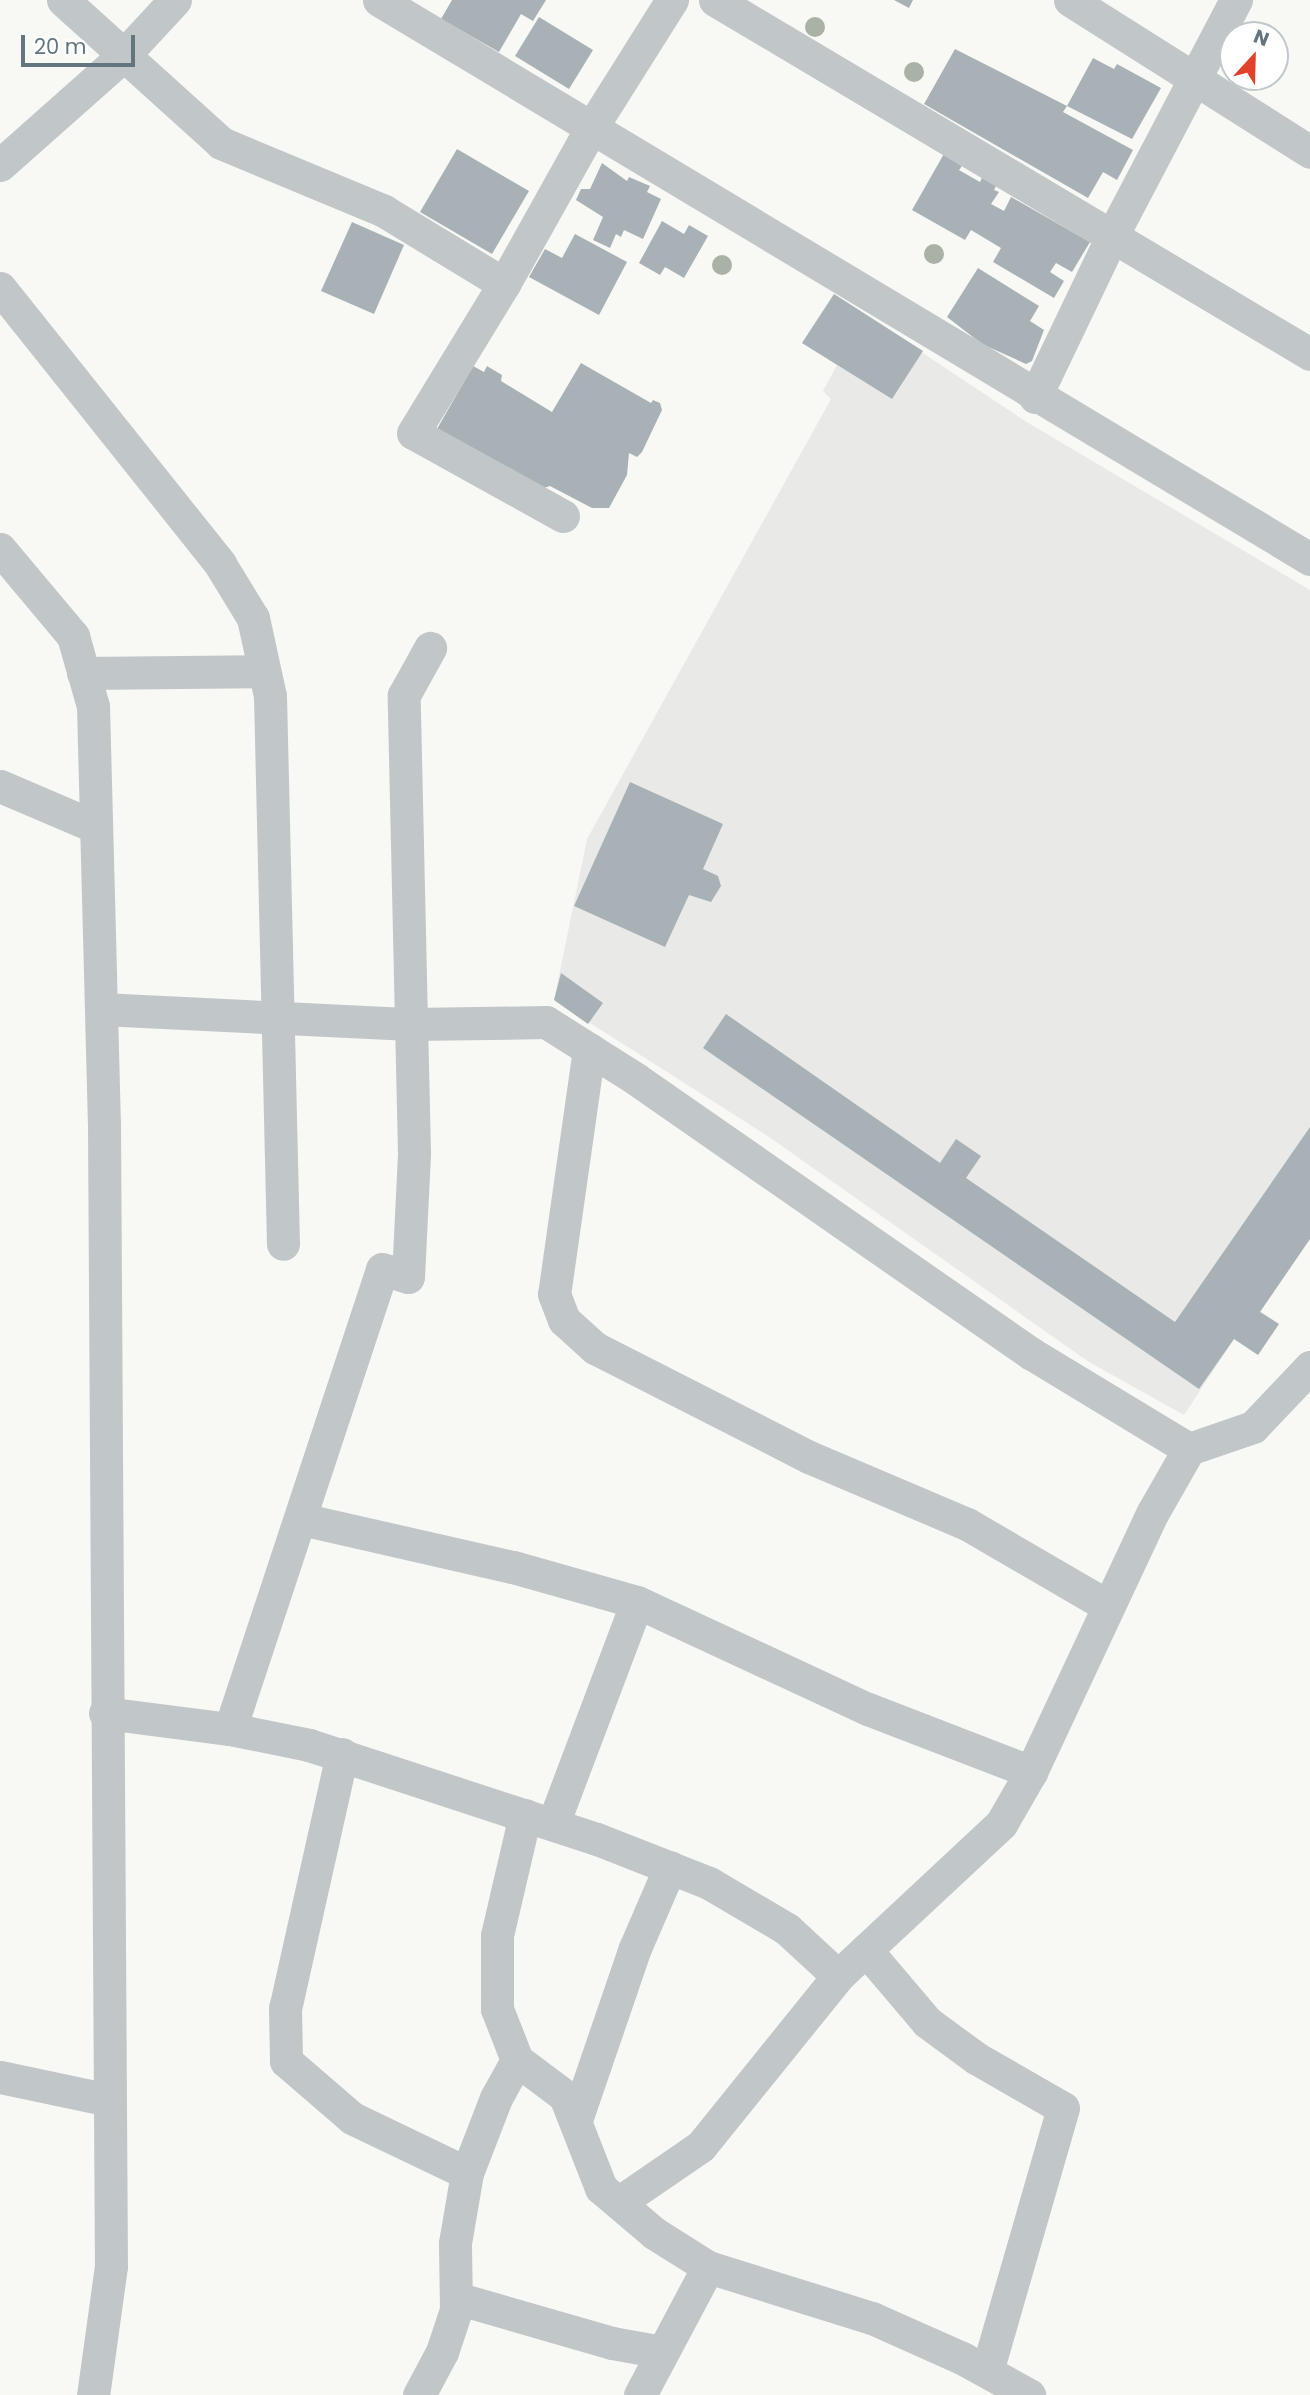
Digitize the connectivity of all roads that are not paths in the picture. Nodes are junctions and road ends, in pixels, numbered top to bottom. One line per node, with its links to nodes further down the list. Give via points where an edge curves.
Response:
1 (63, 0): 8 (street)
2 (175, 0): 8 (street)
3 (379, 0): 10 (street)
4 (672, 0): 10 (street)
5 (715, 0): 13 (street)
6 (1070, 0): 9 (street)
7 (1236, 0): 9 (street)
8 (124, 55): 12 (street); 14 (street, via 221,143 384,211)
9 (1194, 82): 11 (street); 13 (street)
10 (590, 130): 14 (street); 17 (street)
11 (1310, 152)
12 (0, 166)
13 (1112, 236): 16 (street); 17 (street)
14 (504, 284): 18 (street, via 413,433)
15 (0, 288): 22 (street, via 220,564 253,618)
16 (1310, 354)
17 (1035, 397): 20 (street)
18 (563, 516)
19 (0, 549): 23 (street, via 73,636)
20 (1310, 559)
21 (430, 648): 28 (street, via 404,695)
22 (264, 671): 23 (street); 27 (street, via 270,696)
23 (83, 673): 25 (street, via 93,706)
24 (0, 786): 25 (street)
25 (96, 827): 26 (street)
26 (101, 1009): 27 (street); 36 (street)
27 (278, 1017): 28 (street); 30 (street)
28 (411, 1024): 29 (street, via 546,1023); 33 (street, via 414,1153 408,1276 382,1269)
29 (589, 1049): 32 (street, via 1032,1354); 35 (street, via 554,1294 564,1320 607,1354 809,1457 967,1524)
30 (283, 1244)
31 (1307, 1377): 32 (street, via 1253,1427)
32 (1189, 1449): 35 (street)
33 (301, 1519): 34 (street, via 513,1567); 37 (street)
34 (637, 1602): 39 (street, via 868,1709); 40 (street)
35 (1108, 1606): 39 (street)
36 (105, 1713): 37 (street); 46 (street)
37 (229, 1729): 38 (street)
38 (341, 1754): 40 (street); 48 (street, via 285,2008 286,2061 352,2118)
39 (1031, 1772): 42 (street, via 1002,1824)
40 (539, 1819): 41 (street); 44 (street, via 497,1935 497,2009)
41 (670, 1867): 43 (street, via 709,1883 788,1928); 47 (street, via 635,1948)
42 (866, 1950): 43 (street); 53 (street, via 927,2022 976,2058 1063,2108)
43 (838, 1976): 49 (street, via 701,2147)
44 (517, 2060): 47 (street, via 565,2096); 48 (street, via 496,2098)
45 (0, 2077): 46 (street)
46 (109, 2099): 54 (street, via 111,2266)
47 (576, 2120): 49 (street, via 601,2188)
48 (467, 2173): 51 (street, via 455,2243)
49 (621, 2201): 50 (street, via 654,2234)
50 (708, 2267): 52 (street); 53 (street, via 872,2318)
51 (456, 2298): 52 (street, via 612,2343); 55 (street, via 442,2352)
52 (662, 2352): 56 (street)
53 (987, 2371): 57 (street)
54 (93, 2395)
55 (419, 2395)
56 (640, 2395)
57 (1029, 2395)

